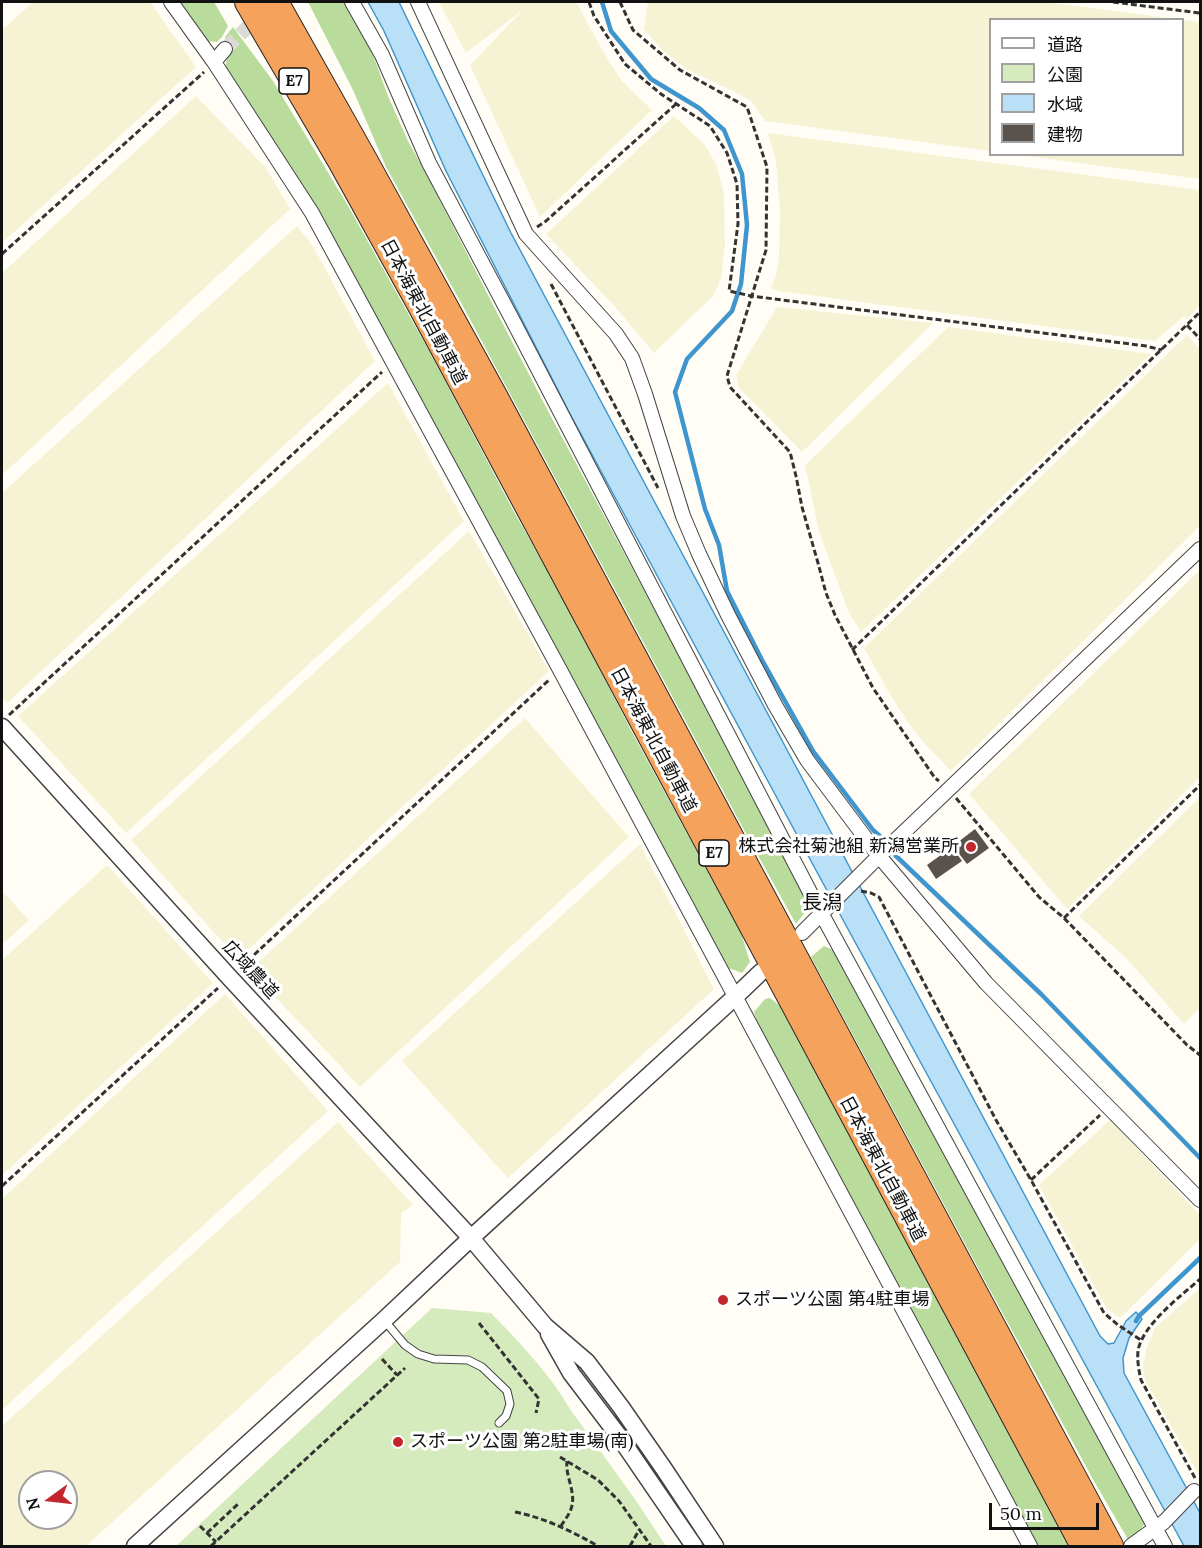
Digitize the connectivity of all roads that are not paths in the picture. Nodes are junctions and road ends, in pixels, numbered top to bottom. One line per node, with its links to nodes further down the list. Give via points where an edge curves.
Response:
1 (171, 2): 9 (street)
2 (233, 2): 10 (highway)
3 (248, 2): 10 (highway, 日本海東北自動車道 / E7)
4 (275, 2): 10 (highway, 日本海東北自動車道 / E7)
5 (284, 2): 10 (highway, via 318,62)
6 (352, 2): 14 (street, via 382,56 429,163)
7 (418, 2): 13 (street, via 526,234 616,334 632,358 683,516 775,705 807,760)
8 (225, 49): 9 (street)
9 (214, 62): 17 (street, via 312,213)
10 (353, 161): 29 (highway, 日本海東北自動車道 / E7, via 419,302); 30 (highway, 日本海東北自動車道 / E7, via 505,417)
11 (1200, 549): 13 (street)
12 (2, 727): 19 (street, 広域農道)
13 (881, 854): 14 (street); 18 (street, via 986,983)
14 (823, 911): 15 (street); 24 (street)
15 (802, 933)
16 (760, 972): 17 (street)
17 (736, 996): 19 (street); 28 (street)
18 (1200, 1200)
19 (471, 1238): 20 (street); 21 (street, 広域農道)
20 (384, 1320): 22 (lane, via 418,1354 434,1359 468,1360 482,1367 507,1391 510,1404); 25 (street)
21 (545, 1326): 26 (street, via 571,1373); 27 (street, via 587,1362)
22 (499, 1423)
23 (1197, 1489): 24 (street)
24 (1159, 1525): 31 (street); 32 (street)
25 (135, 1546)
26 (694, 1546)
27 (715, 1546)
28 (1030, 1546)
29 (1084, 1546)
30 (1110, 1546)
31 (1131, 1546)
32 (1165, 1546)

